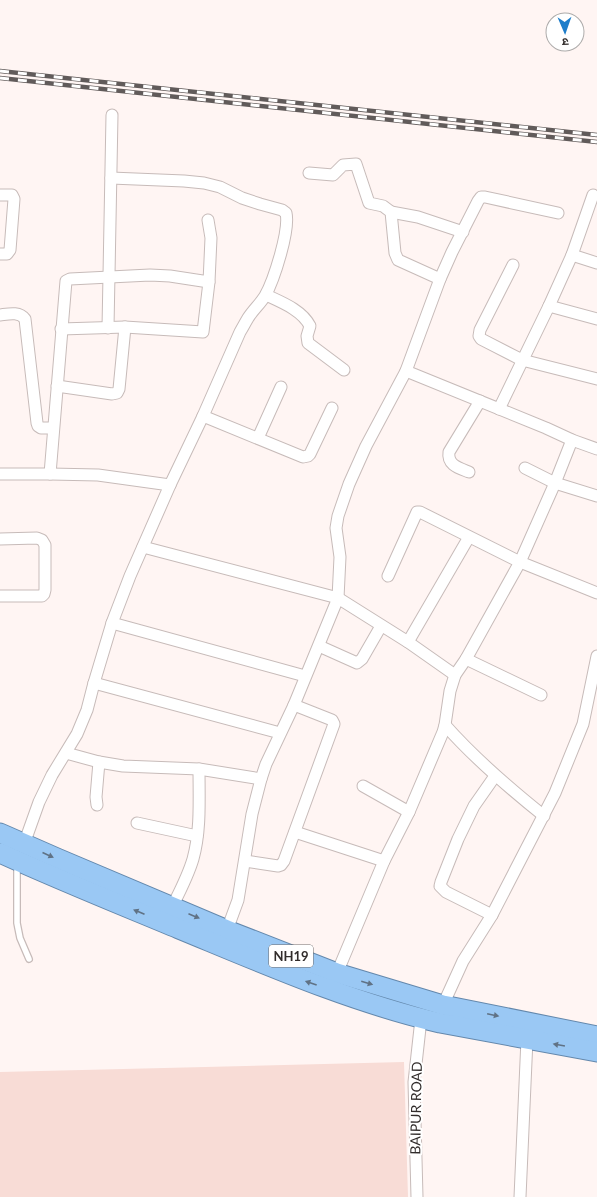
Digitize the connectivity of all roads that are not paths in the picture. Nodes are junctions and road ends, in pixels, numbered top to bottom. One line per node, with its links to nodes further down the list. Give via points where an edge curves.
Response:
1 (112, 115): 3 (street)
2 (310, 173): 6 (street, via 333,175 343,165 356,164 369,203 384,206)
3 (111, 178): 14 (street); 17 (street, via 204,183 286,213 285,235)
4 (0, 195): 10 (street, via 12,195 14,199 10,250 6,254)
5 (593, 195): 11 (street)
6 (391, 212): 9 (street, via 418,217); 15 (street, via 398,260)
7 (558, 213): 9 (street, via 481,197)
8 (208, 220): 16 (street)
9 (463, 232): 15 (street)
10 (0, 254)
11 (572, 255): 12 (street); 18 (street)
12 (597, 263)
13 (513, 266): 24 (street, via 479,333 481,340)
14 (110, 277): 16 (street, via 170,276); 22 (street); 23 (street, via 66,281)
15 (440, 279): 26 (street)
16 (209, 282): 21 (street, via 203,332)
17 (266, 295): 25 (street, via 303,317 310,326 308,343); 33 (street, via 240,332)
18 (549, 306): 20 (street); 24 (street)
19 (0, 315): 34 (street, via 17,314 25,319 37,423 41,428)
20 (597, 319)
21 (125, 327): 22 (street); 28 (street, via 117,393)
22 (108, 328): 23 (street)
23 (61, 329): 28 (street)
24 (522, 360): 27 (street); 32 (street)
25 (344, 370)
26 (406, 371): 30 (street); 52 (street, via 366,446 338,516)
27 (597, 379)
28 (57, 386): 34 (street)
29 (281, 387): 35 (street)
30 (480, 401): 32 (street); 39 (street, via 449,452 448,458 454,465)
31 (332, 408): 35 (street, via 308,456 303,457)
32 (498, 409): 36 (street)
33 (203, 416): 35 (street); 43 (street)
34 (53, 428): 41 (street)
35 (258, 438)
36 (572, 440): 37 (street); 42 (street)
37 (597, 449)
38 (525, 468): 42 (street)
39 (469, 472)
40 (0, 474): 41 (street)
41 (50, 474): 43 (street, via 98,475)
42 (555, 483): 44 (street); 48 (street)
43 (170, 485): 47 (street)
44 (597, 496)
45 (469, 537): 48 (street); 49 (street, via 417,512); 55 (street)
46 (0, 539): 51 (street, via 42,540 45,545 45,590 42,596)
47 (143, 547): 52 (street); 53 (street)
48 (520, 562): 50 (street); 58 (street)
49 (388, 576)
50 (597, 593)
51 (0, 596)
52 (338, 598): 54 (street); 56 (street)
53 (112, 623): 60 (street); 61 (street)
54 (381, 626): 55 (street); 56 (street, via 362,659 357,663)
55 (408, 642): 59 (street)
56 (319, 646): 60 (street)
57 (597, 656): 74 (street, via 583,724)
58 (466, 659): 59 (street); 62 (street)
59 (455, 675): 64 (street)
60 (305, 676): 63 (street)
61 (94, 683): 65 (street); 66 (street, via 87,710)
62 (541, 695)
63 (294, 705): 65 (street); 76 (street, via 334,723)
64 (445, 725): 69 (street); 73 (street)
65 (280, 733): 70 (street)
66 (66, 753): 67 (street); 79 (street, via 39,802)
67 (99, 762): 68 (street, via 122,766); 72 (street)
68 (199, 769): 70 (street); 78 (street)
69 (495, 776): 74 (street); 84 (street, via 474,806 440,886 446,892)
70 (261, 779): 81 (street, via 252,814)
71 (363, 786): 73 (street)
72 (97, 805)
73 (409, 812): 82 (street)
74 (544, 816): 84 (street)
75 (137, 823): 78 (street)
76 (295, 832): 81 (street, via 281,865); 82 (street)
77 (0, 833): 79 (highway, NH19)
78 (197, 836): 83 (street, via 186,879)
79 (24, 844): 83 (highway, NH19, one-way to 83)
80 (8, 857): 86 (lane, via 20,938); 89 (highway, NH19, one-way to 80, via 286,974)
81 (245, 861): 85 (street, via 238,900)
82 (384, 861): 87 (street)
83 (172, 907): 85 (highway, NH19, one-way to 85)
84 (492, 915): 88 (street, via 463,961)
85 (227, 930): 87 (highway, NH19)
86 (29, 959)
87 (337, 973): 88 (highway, NH19, one-way to 88)
88 (443, 1005): 90 (highway, NH19, one-way to 90)
89 (421, 1019): 91 (highway, NH19); 93 (street, BAIPUR ROAD, via 414,1082)
90 (597, 1036)
91 (527, 1040): 92 (highway, NH19, one-way to 91); 94 (street)
92 (597, 1052)
93 (417, 1197)
94 (520, 1197)

